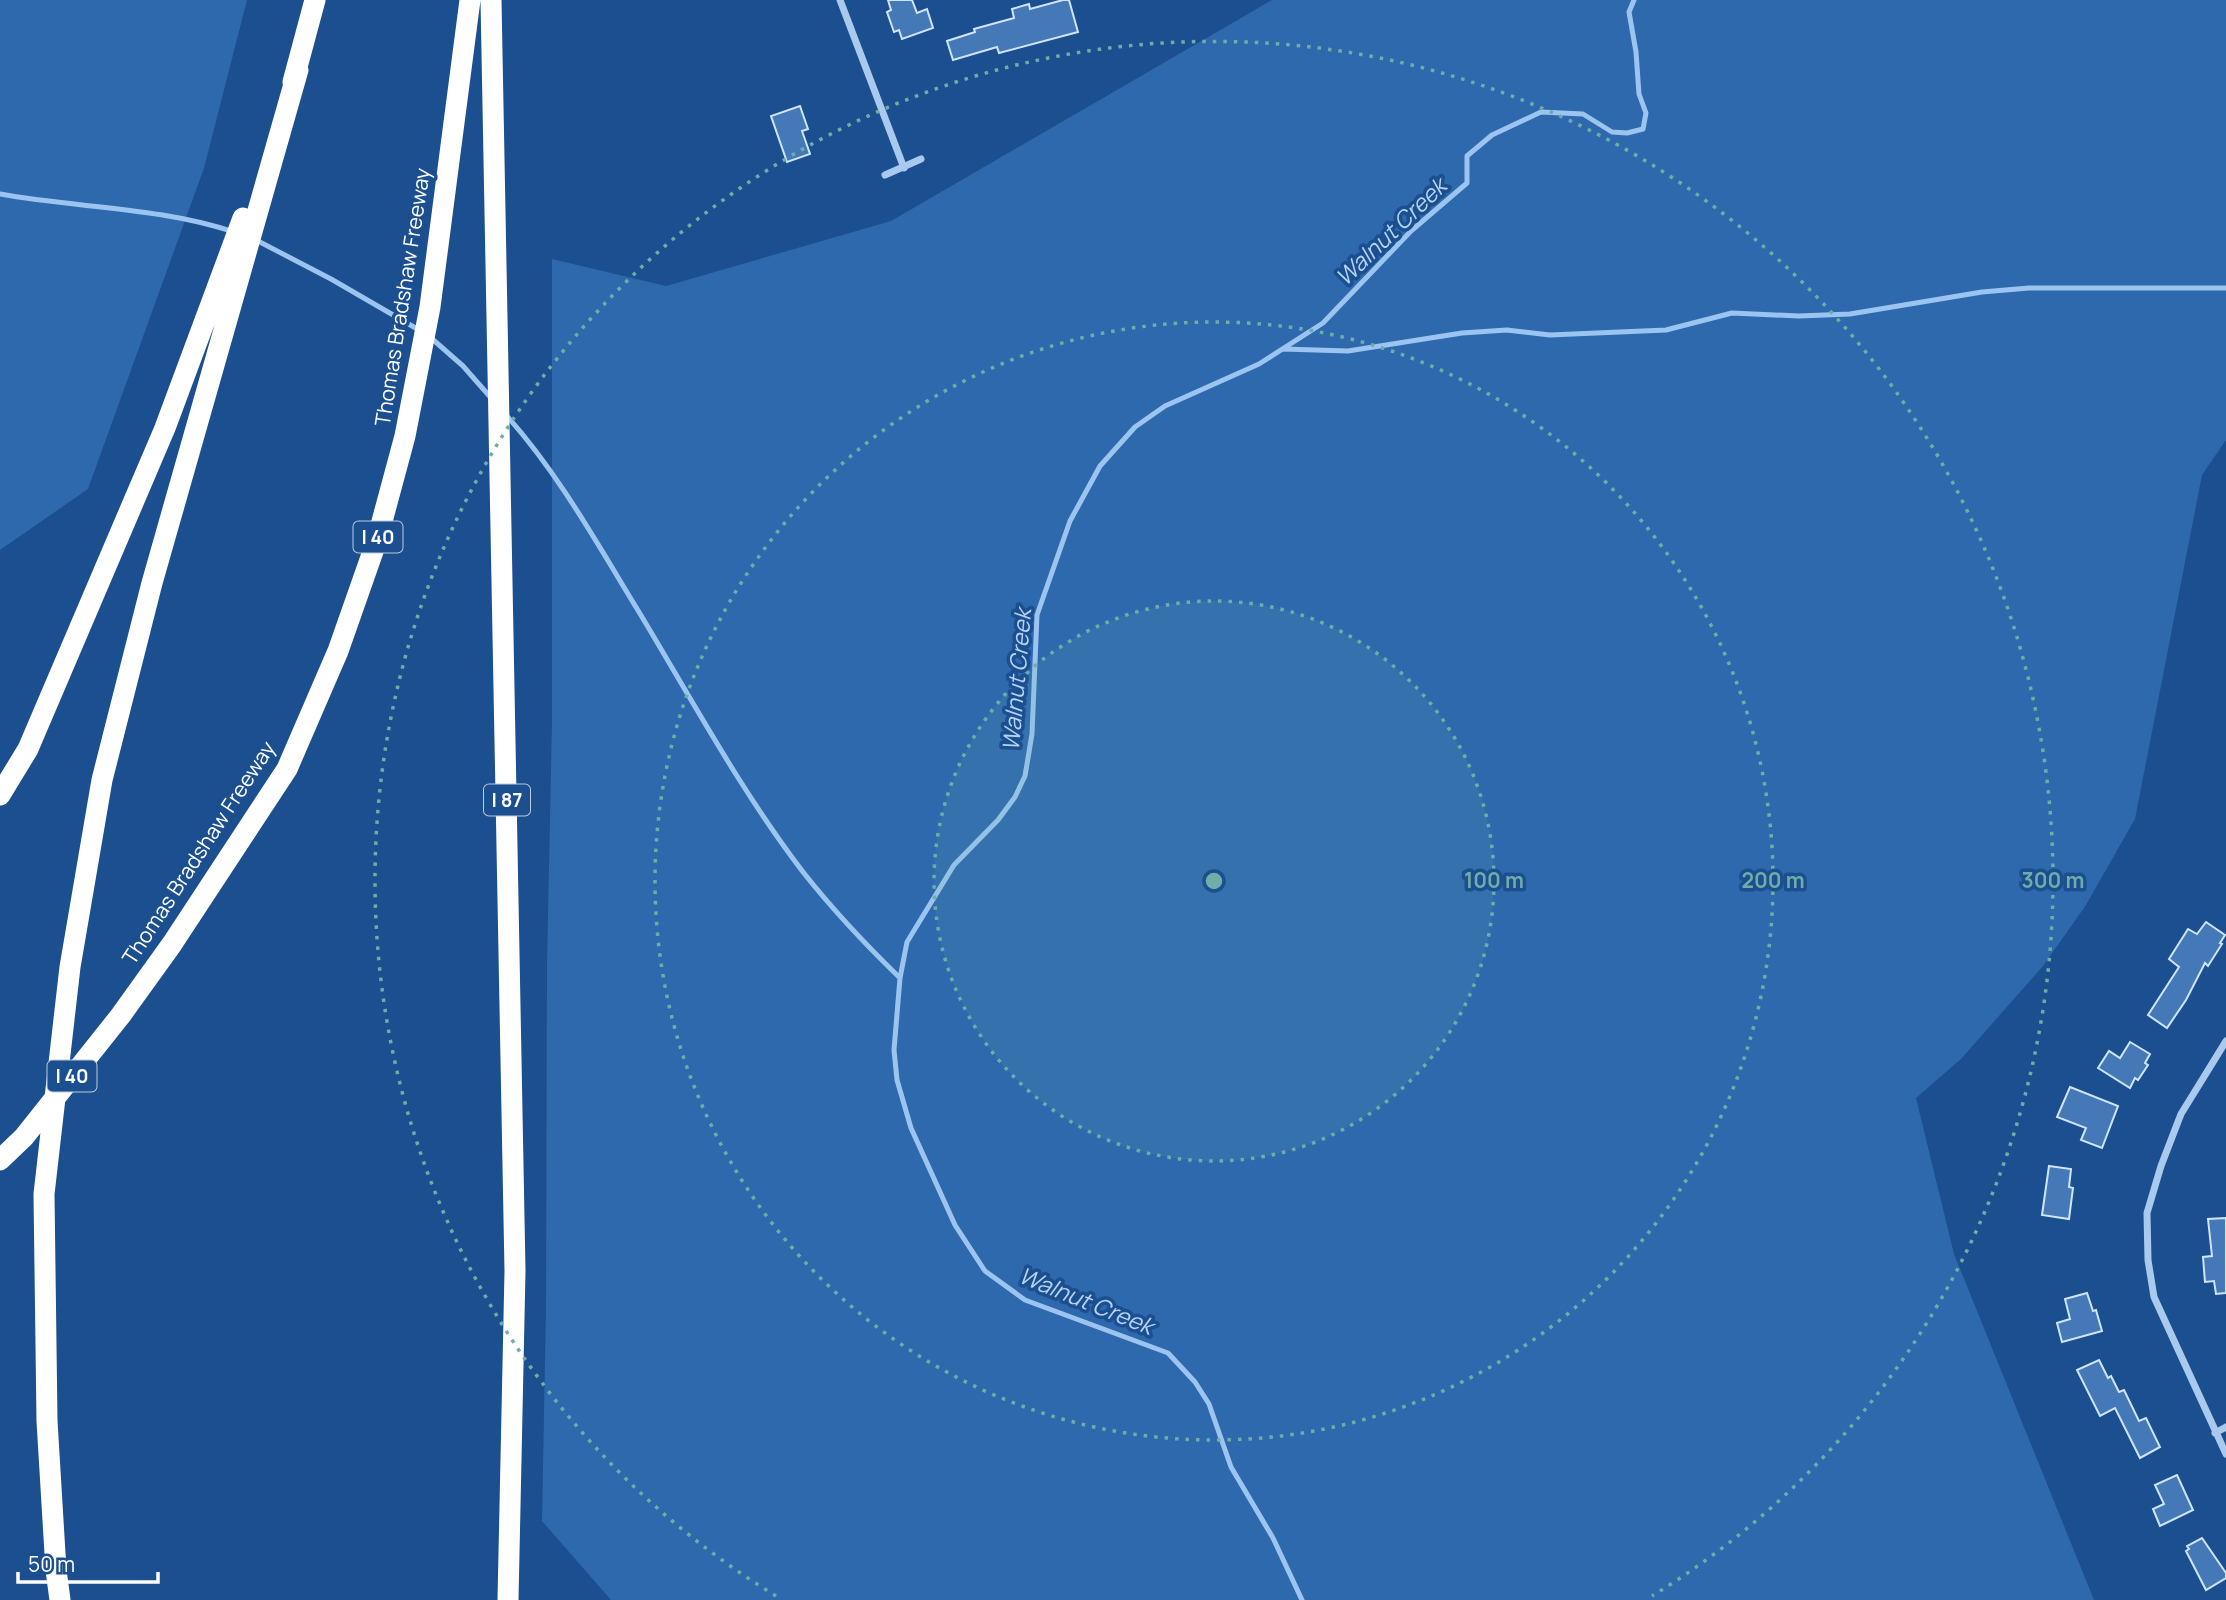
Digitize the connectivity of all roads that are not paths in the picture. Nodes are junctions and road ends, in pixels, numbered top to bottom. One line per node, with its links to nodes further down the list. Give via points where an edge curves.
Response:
1 (315, 0): 5 (highway)
2 (470, 0): 11 (highway, Thomas Bradshaw Freeway / I 40, via 430,307 405,436 377,540 338,652 287,769 172,944 24,1137)
3 (491, 0): 16 (highway, I 87, via 515,1271)
4 (840, 0): 7 (street)
5 (298, 70): 9 (highway, via 165,428 28,749); 15 (highway, via 152,583 105,767 70,967 44,1194 47,1420)
6 (921, 159): 7 (street)
7 (904, 168): 8 (street)
8 (885, 175)
9 (0, 795)
10 (2226, 1041): 13 (street, via 2181,1114 2147,1213 2154,1297)
11 (0, 1160)
12 (2226, 1427): 13 (street)
13 (2215, 1433): 14 (street)
14 (2226, 1454)
15 (60, 1600)
16 (508, 1600)

